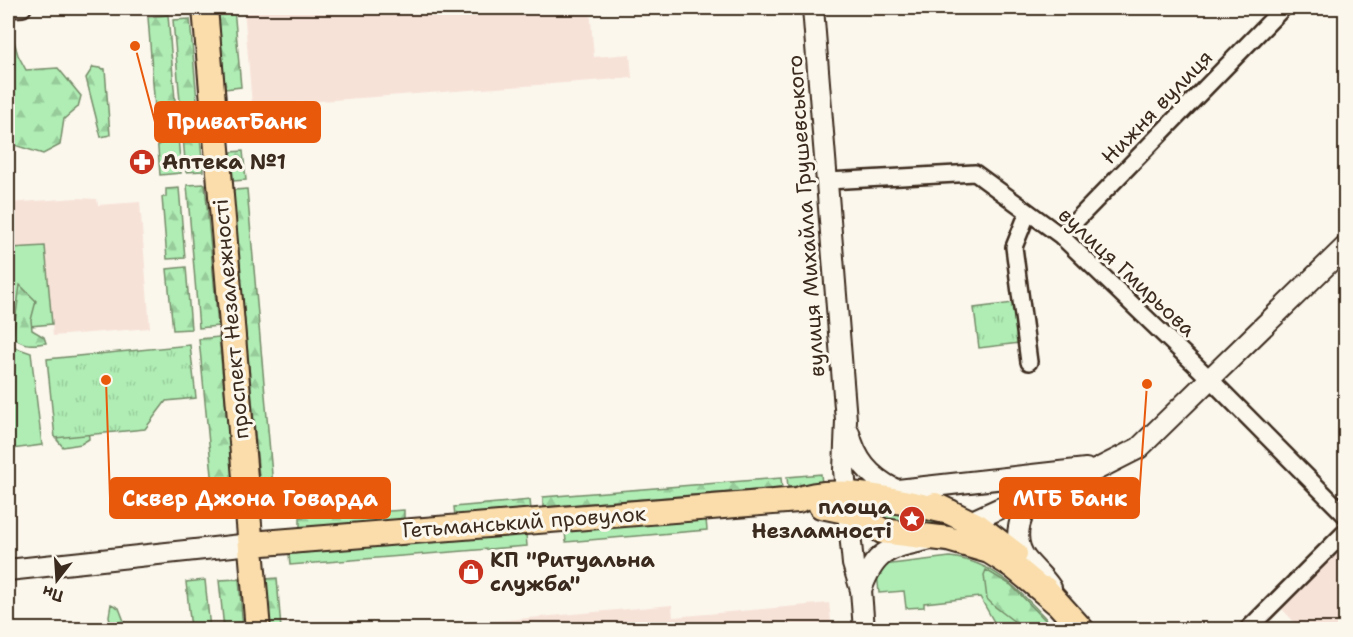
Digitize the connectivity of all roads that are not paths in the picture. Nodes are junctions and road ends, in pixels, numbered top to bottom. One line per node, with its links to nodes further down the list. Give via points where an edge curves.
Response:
1 (23, 8): 5 (street)
2 (206, 8): 18 (main road, проспект Незалежності)
3 (813, 8): 6 (street, вулиця Михайла Грушевського)
4 (1283, 8): 8 (street, Нижня вулиця)
5 (8, 9)
6 (828, 181): 7 (street, вулиця Гмирьова, via 975,173); 12 (street, вулиця Михайла Грушевського)
7 (1028, 212): 8 (street, вулиця Гмирьова); 10 (street, via 1014,247)
8 (1060, 236): 11 (street, вулиця Гмирьова)
9 (1346, 246): 11 (street)
10 (1029, 362)
11 (1211, 380): 13 (street, via 1139,448 1116,462 1076,480); 15 (street, вулиця Гмирьова)
12 (849, 448): 14 (street); 14 (street, via 844,470); 14 (street, via 869,473)
13 (1037, 482): 14 (street); 16 (street); 21 (street, via 1025,508 1018,539 1025,557 1050,586)
14 (852, 504): 16 (main road); 16 (main road, via 868,523 882,531); 18 (main road, Гетьманський провулок, via 798,500); 20 (street, via 853,558)
15 (1346, 516)
16 (952, 526): 20 (street, via 880,555 868,570); 21 (main road, via 977,547 1000,557); 21 (main road, via 1014,553)
17 (1346, 531): 25 (street)
18 (251, 544): 19 (street); 22 (main road, проспект Незалежності)
19 (8, 570)
20 (861, 590): 23 (street)
21 (1056, 602): 24 (main road)
22 (258, 630)
23 (864, 630)
24 (1082, 630)
25 (1247, 630)

